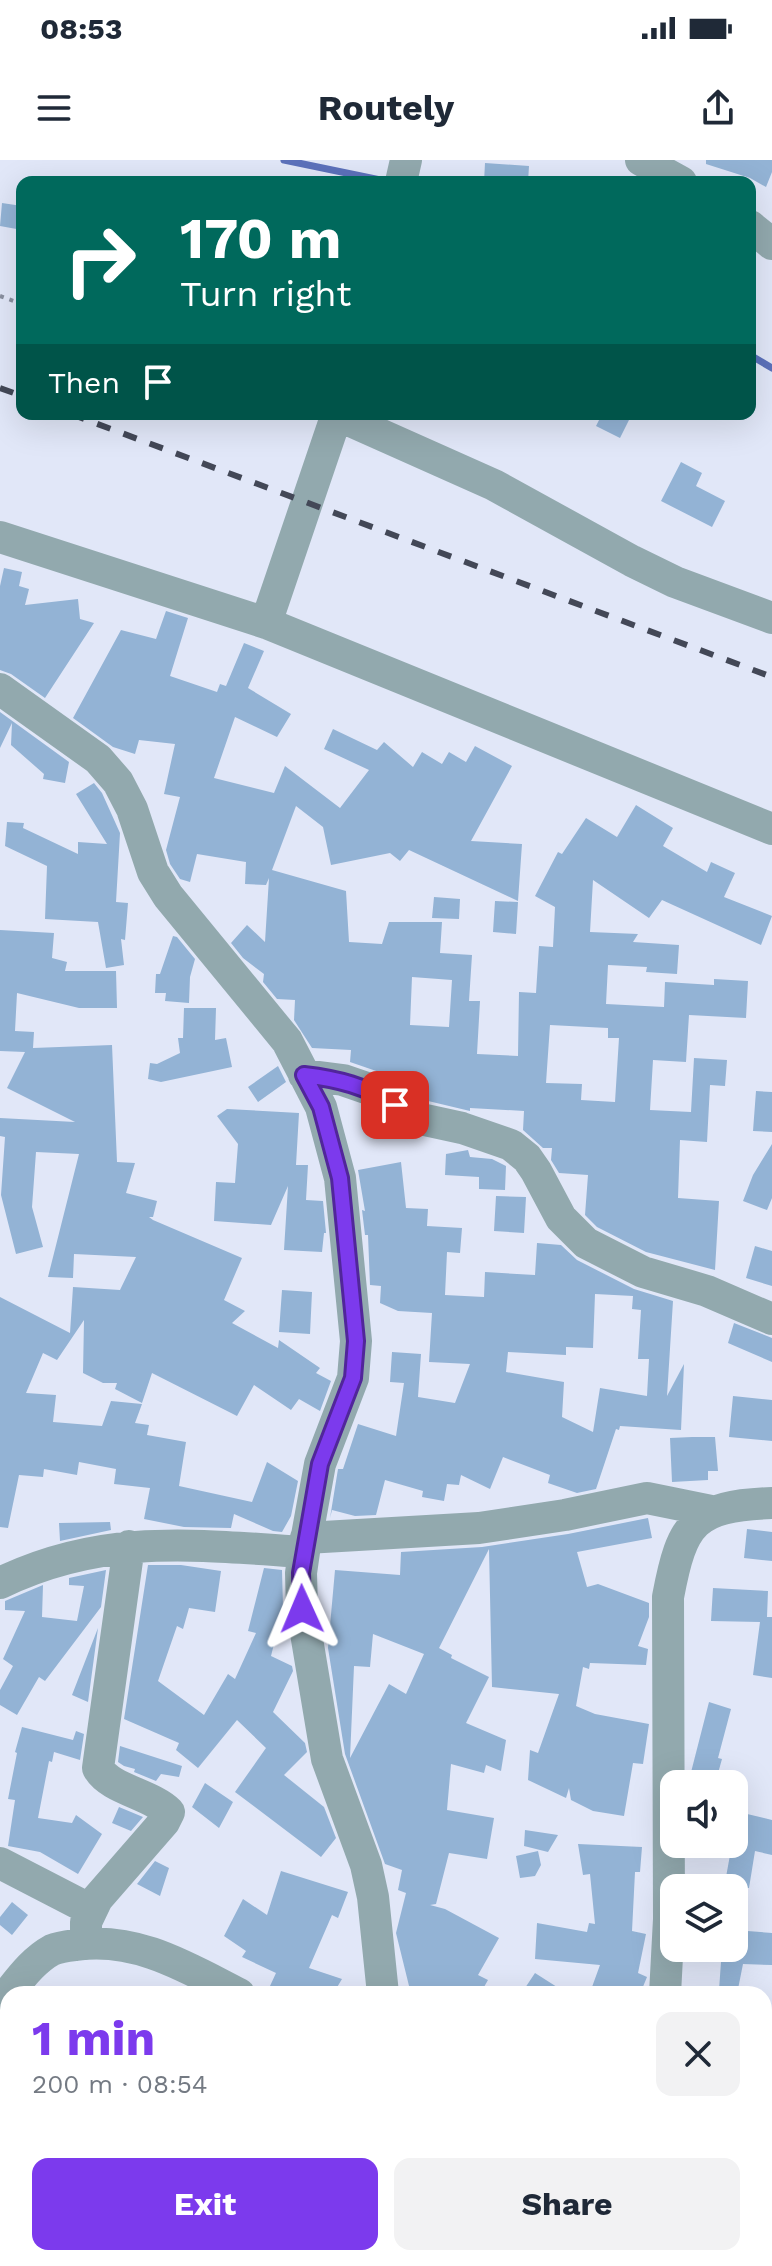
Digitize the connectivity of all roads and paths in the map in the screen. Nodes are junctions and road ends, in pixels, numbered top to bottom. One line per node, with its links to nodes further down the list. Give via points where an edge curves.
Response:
1 (641, 160): 2 (street)
2 (670, 176)
3 (756, 231): 4 (street)
4 (772, 244)
5 (335, 420): 9 (street)
6 (350, 420): 8 (street, via 494,485 675,582)
7 (0, 537): 9 (street)
8 (772, 618)
9 (266, 623): 11 (street)
10 (0, 689): 12 (street, via 98,759 118,782 153,872 168,896 287,1041)
11 (772, 829)
12 (304, 1075): 13 (street, via 343,1080 375,1091 416,1118 511,1145 527,1158 561,1218 586,1243 643,1272 707,1291); 16 (street, via 321,1107 340,1178 356,1341 353,1378 320,1464)
13 (772, 1319)
14 (772, 1503): 15 (street)
15 (711, 1511): 16 (street, via 647,1498 479,1528); 25 (street, via 687,1531 668,1597)
16 (305, 1545): 17 (street); 24 (street, via 302,1609 321,1732 368,1876)
17 (129, 1546): 18 (street, via 60,1558); 20 (street, via 98,1768 106,1778 169,1812)
18 (0, 1583)
19 (0, 1863): 20 (street)
20 (91, 1910): 21 (street)
21 (86, 1944): 22 (street, via 55,1948); 23 (street, via 126,1946 166,1957)
22 (8, 1986)
23 (223, 1986)
24 (382, 1986)
25 (665, 1986)

